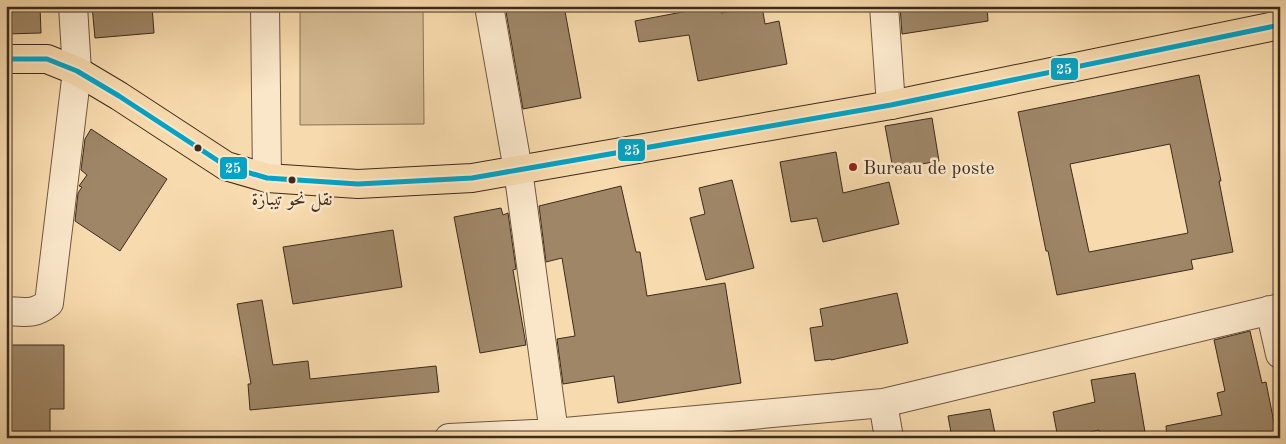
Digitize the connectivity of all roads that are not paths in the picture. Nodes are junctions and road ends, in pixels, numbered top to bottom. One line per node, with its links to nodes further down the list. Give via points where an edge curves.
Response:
1 (73, 6): 7 (street)
2 (265, 6): 10 (street)
3 (489, 6): 9 (street)
4 (884, 6): 8 (street)
5 (1280, 25): 8 (main road)
6 (6, 59): 7 (main road, via 47,59)
7 (77, 71): 10 (main road, via 226,166); 12 (street, via 49,302 40,310)
8 (891, 105): 9 (main road)
9 (518, 170): 10 (main road, via 472,178 358,184); 15 (street)
10 (268, 178)
11 (1275, 309): 13 (street); 14 (street)
12 (6, 311)
13 (1280, 354)
14 (883, 403): 15 (street); 18 (street)
15 (554, 433): 16 (street)
16 (478, 437): 17 (street)
17 (449, 438)
18 (889, 438)

